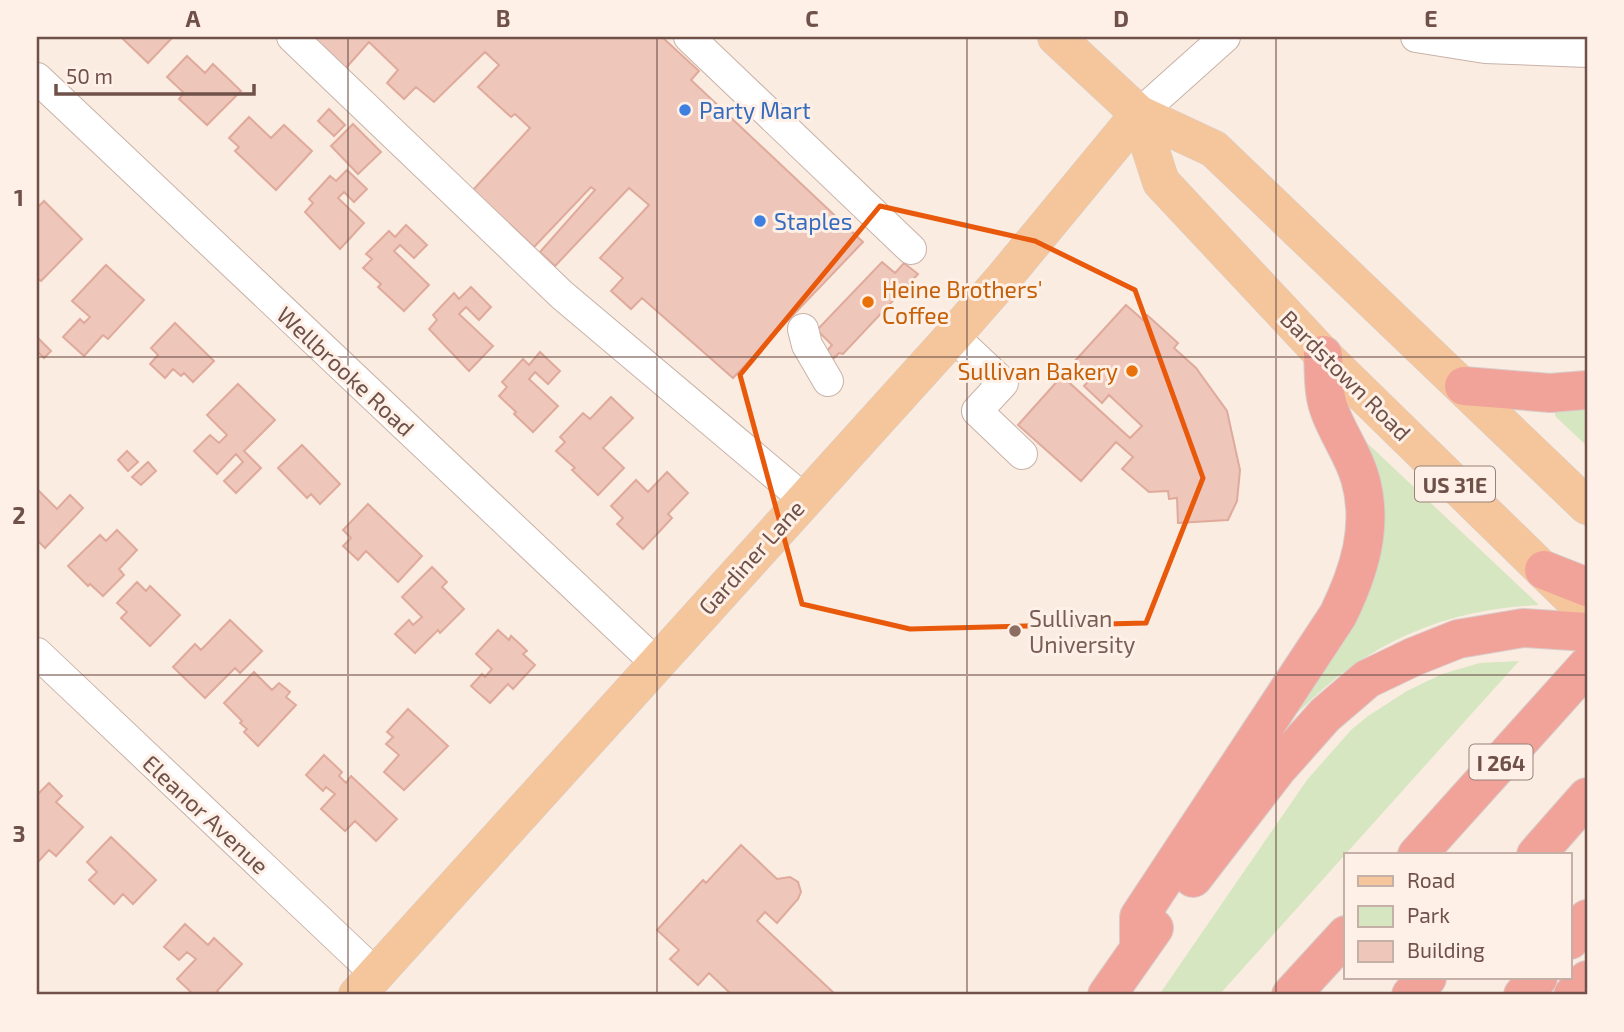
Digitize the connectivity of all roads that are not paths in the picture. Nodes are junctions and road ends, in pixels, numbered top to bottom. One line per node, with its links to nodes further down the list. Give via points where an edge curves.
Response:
1 (292, 37): 18 (street, via 562,295)
2 (689, 37): 10 (street)
3 (1056, 37): 9 (main road, Bardstown Road / US 31E)
4 (1225, 37): 9 (street)
5 (1416, 37): 6 (street)
6 (1494, 43): 7 (street)
7 (1587, 52)
8 (37, 78): 25 (street, Wellbrooke Road)
9 (1139, 114): 12 (main road, Gardiner Lane); 13 (main road, Bardstown Road / US 31E, via 1161,182); 15 (main road, Bardstown Road / US 31E, via 1214,149)
10 (911, 249)
11 (803, 329): 14 (street)
12 (953, 336): 17 (street, via 1003,383 977,411); 18 (main road, Gardiner Lane)
13 (1323, 355): 20 (main road, Bardstown Road / US 31E); 33 (highway, via 1328,408 1361,480 1366,518 1357,571 1339,615 1139,917)
14 (828, 381)
15 (1464, 386): 16 (highway, via 1550,393); 19 (main road, Bardstown Road / US 31E)
16 (1587, 390)
17 (1022, 454)
18 (804, 499): 25 (main road, Gardiner Lane)
19 (1587, 506)
20 (1544, 570): 21 (highway); 22 (main road, Bardstown Road / US 31E)
21 (1587, 587)
22 (1587, 613)
23 (1587, 632): 33 (highway, via 1522,628 1458,639 1367,679 1325,715 1278,769)
24 (37, 653): 37 (street, Eleanor Avenue)
25 (656, 663): 37 (main road, Gardiner Lane)
26 (1586, 668): 28 (highway, I 264)
27 (1587, 797): 29 (highway)
28 (1419, 853)
29 (1538, 853)
30 (1587, 919): 32 (highway)
31 (1344, 937): 39 (highway)
32 (1572, 938)
33 (1139, 947): 38 (highway)
34 (1426, 979): 40 (highway)
35 (1537, 979): 41 (highway)
36 (1587, 980): 42 (highway)
37 (366, 985)
38 (1107, 995)
39 (1291, 995)
40 (1411, 995)
41 (1523, 995)
42 (1573, 995)

